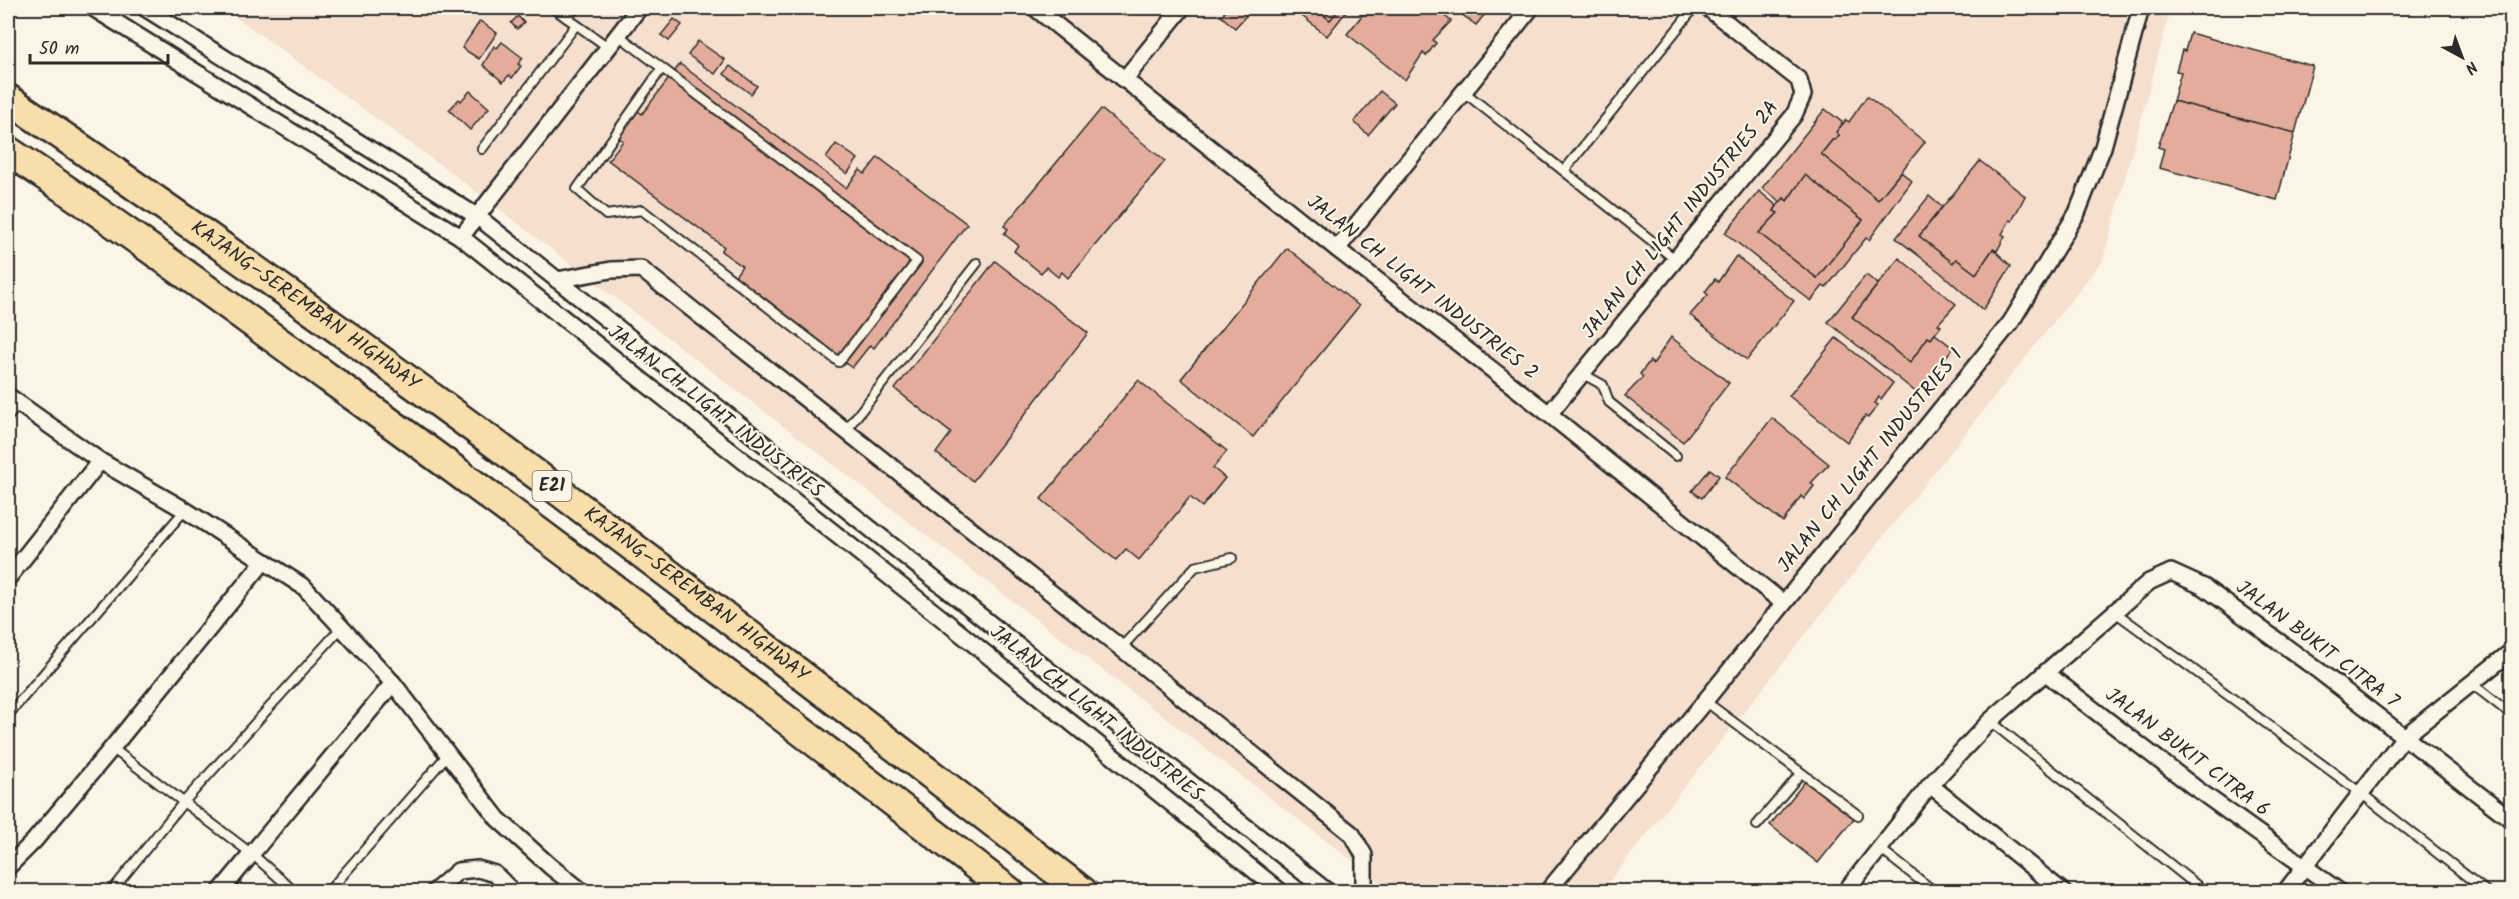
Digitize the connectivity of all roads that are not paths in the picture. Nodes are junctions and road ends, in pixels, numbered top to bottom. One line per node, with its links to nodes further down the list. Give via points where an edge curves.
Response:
1 (93, 8): 24 (street, JALAN CH LIGHT INDUSTRIES)
2 (145, 8): 23 (street, JALAN CH LIGHT INDUSTRIES)
3 (553, 8): 12 (lane)
4 (575, 8): 12 (lane)
5 (639, 8): 14 (street)
6 (1035, 8): 17 (street, JALAN CH LIGHT INDUSTRIES 2)
7 (1182, 8): 17 (street)
8 (1531, 8): 18 (street)
9 (1694, 8): 22 (lane)
10 (1708, 8): 26 (street, JALAN CH LIGHT INDUSTRIES 2A, via 1799,80 1803,94 1794,115)
11 (2141, 8): 40 (street, JALAN CH LIGHT INDUSTRIES 1, via 2103,147 2077,213 2054,254 2011,322)
12 (567, 18): 13 (lane)
13 (576, 25): 15 (lane); 20 (lane)
14 (617, 34): 15 (street); 16 (lane)
15 (608, 47): 23 (street)
16 (662, 68): 16 (lane, via 577,189 606,215 642,210 839,362 916,261)
17 (1124, 80): 25 (street, JALAN CH LIGHT INDUSTRIES 2)
18 (1464, 92): 22 (lane); 25 (street)
19 (8, 99): 74 (highway, KAJANG–SEREMBAN HIGHWAY / E21, via 490,440 739,625)
20 (482, 149)
21 (8, 151): 73 (highway, E21, via 87,203 468,479)
22 (1564, 171): 26 (lane)
23 (478, 217): 24 (street); 28 (street, JALAN CH LIGHT INDUSTRIES)
24 (460, 237): 75 (street, JALAN CH LIGHT INDUSTRIES)
25 (1337, 249): 31 (street, JALAN CH LIGHT INDUSTRIES 2)
26 (1676, 260): 29 (street, JALAN CH LIGHT INDUSTRIES 2A)
27 (977, 263): 33 (lane)
28 (557, 280): 33 (street, via 641,268); 76 (street, JALAN CH LIGHT INDUSTRIES)
29 (1583, 374): 31 (street, JALAN CH LIGHT INDUSTRIES 2A); 34 (lane, via 1603,385 1609,402)
30 (13, 400): 32 (lane); 35 (street)
31 (1549, 414): 40 (street, JALAN CH LIGHT INDUSTRIES 2)
32 (8, 417)
33 (846, 430): 43 (street)
34 (1676, 456)
35 (100, 460): 36 (street); 39 (street)
36 (185, 510): 38 (street); 49 (lane)
37 (1232, 558): 43 (lane, via 1195,567)
38 (264, 561): 42 (street, via 304,587); 53 (street)
39 (8, 578)
40 (1783, 603): 48 (street, JALAN CH LIGHT INDUSTRIES 1)
41 (2115, 612): 45 (street, JALAN BUKIT CITRA 7); 52 (street, JALAN BUKIT CITRA 7, via 2149,582 2171,572 2204,587); 57 (lane)
42 (342, 627): 46 (street); 58 (lane)
43 (1121, 648): 77 (street, via 1352,834 1364,855)
44 (2511, 651): 47 (street)
45 (2046, 673): 51 (street, JALAN BUKIT CITRA 7); 64 (street, JALAN BUKIT CITRA 6, via 2193,787)
46 (393, 683): 54 (street); 63 (street)
47 (2471, 683): 50 (lane); 52 (street)
48 (1705, 701): 55 (lane); 78 (street, JALAN CH LIGHT INDUSTRIES 1)
49 (8, 715)
50 (2511, 716)
51 (1990, 721): 56 (street, JALAN BUKIT CITRA 7); 82 (lane)
52 (2404, 737): 57 (street); 60 (street, JALAN BUKIT CITRA 7)
53 (112, 748): 58 (lane); 65 (street)
54 (449, 753): 69 (lane); 72 (street, via 498,819)
55 (1801, 772): 59 (lane); 61 (lane)
56 (1930, 785): 62 (street, JALAN BUKIT CITRA 7); 81 (street)
57 (2361, 793): 64 (street); 85 (lane)
58 (182, 804): 63 (lane); 66 (lane)
59 (1858, 815)
60 (2511, 820)
61 (1757, 825)
62 (1879, 848): 79 (street, JALAN BUKIT CITRA 7); 80 (lane)
63 (252, 854): 67 (street); 68 (lane)
64 (2305, 865): 83 (street); 84 (street, JALAN BUKIT CITRA 6)
65 (8, 867)
66 (111, 891)
67 (220, 891)
68 (295, 891)
69 (328, 891)
70 (434, 891): 71 (street, via 458,870 478,869 495,874)
71 (513, 891)
72 (583, 891)
73 (1010, 891)
74 (1083, 891)
75 (1281, 891)
76 (1328, 891)
77 (1364, 891)
78 (1547, 891)
79 (1845, 891)
80 (1935, 891)
81 (2063, 891)
82 (2205, 891)
83 (2285, 891)
84 (2340, 891)
85 (2487, 891)

